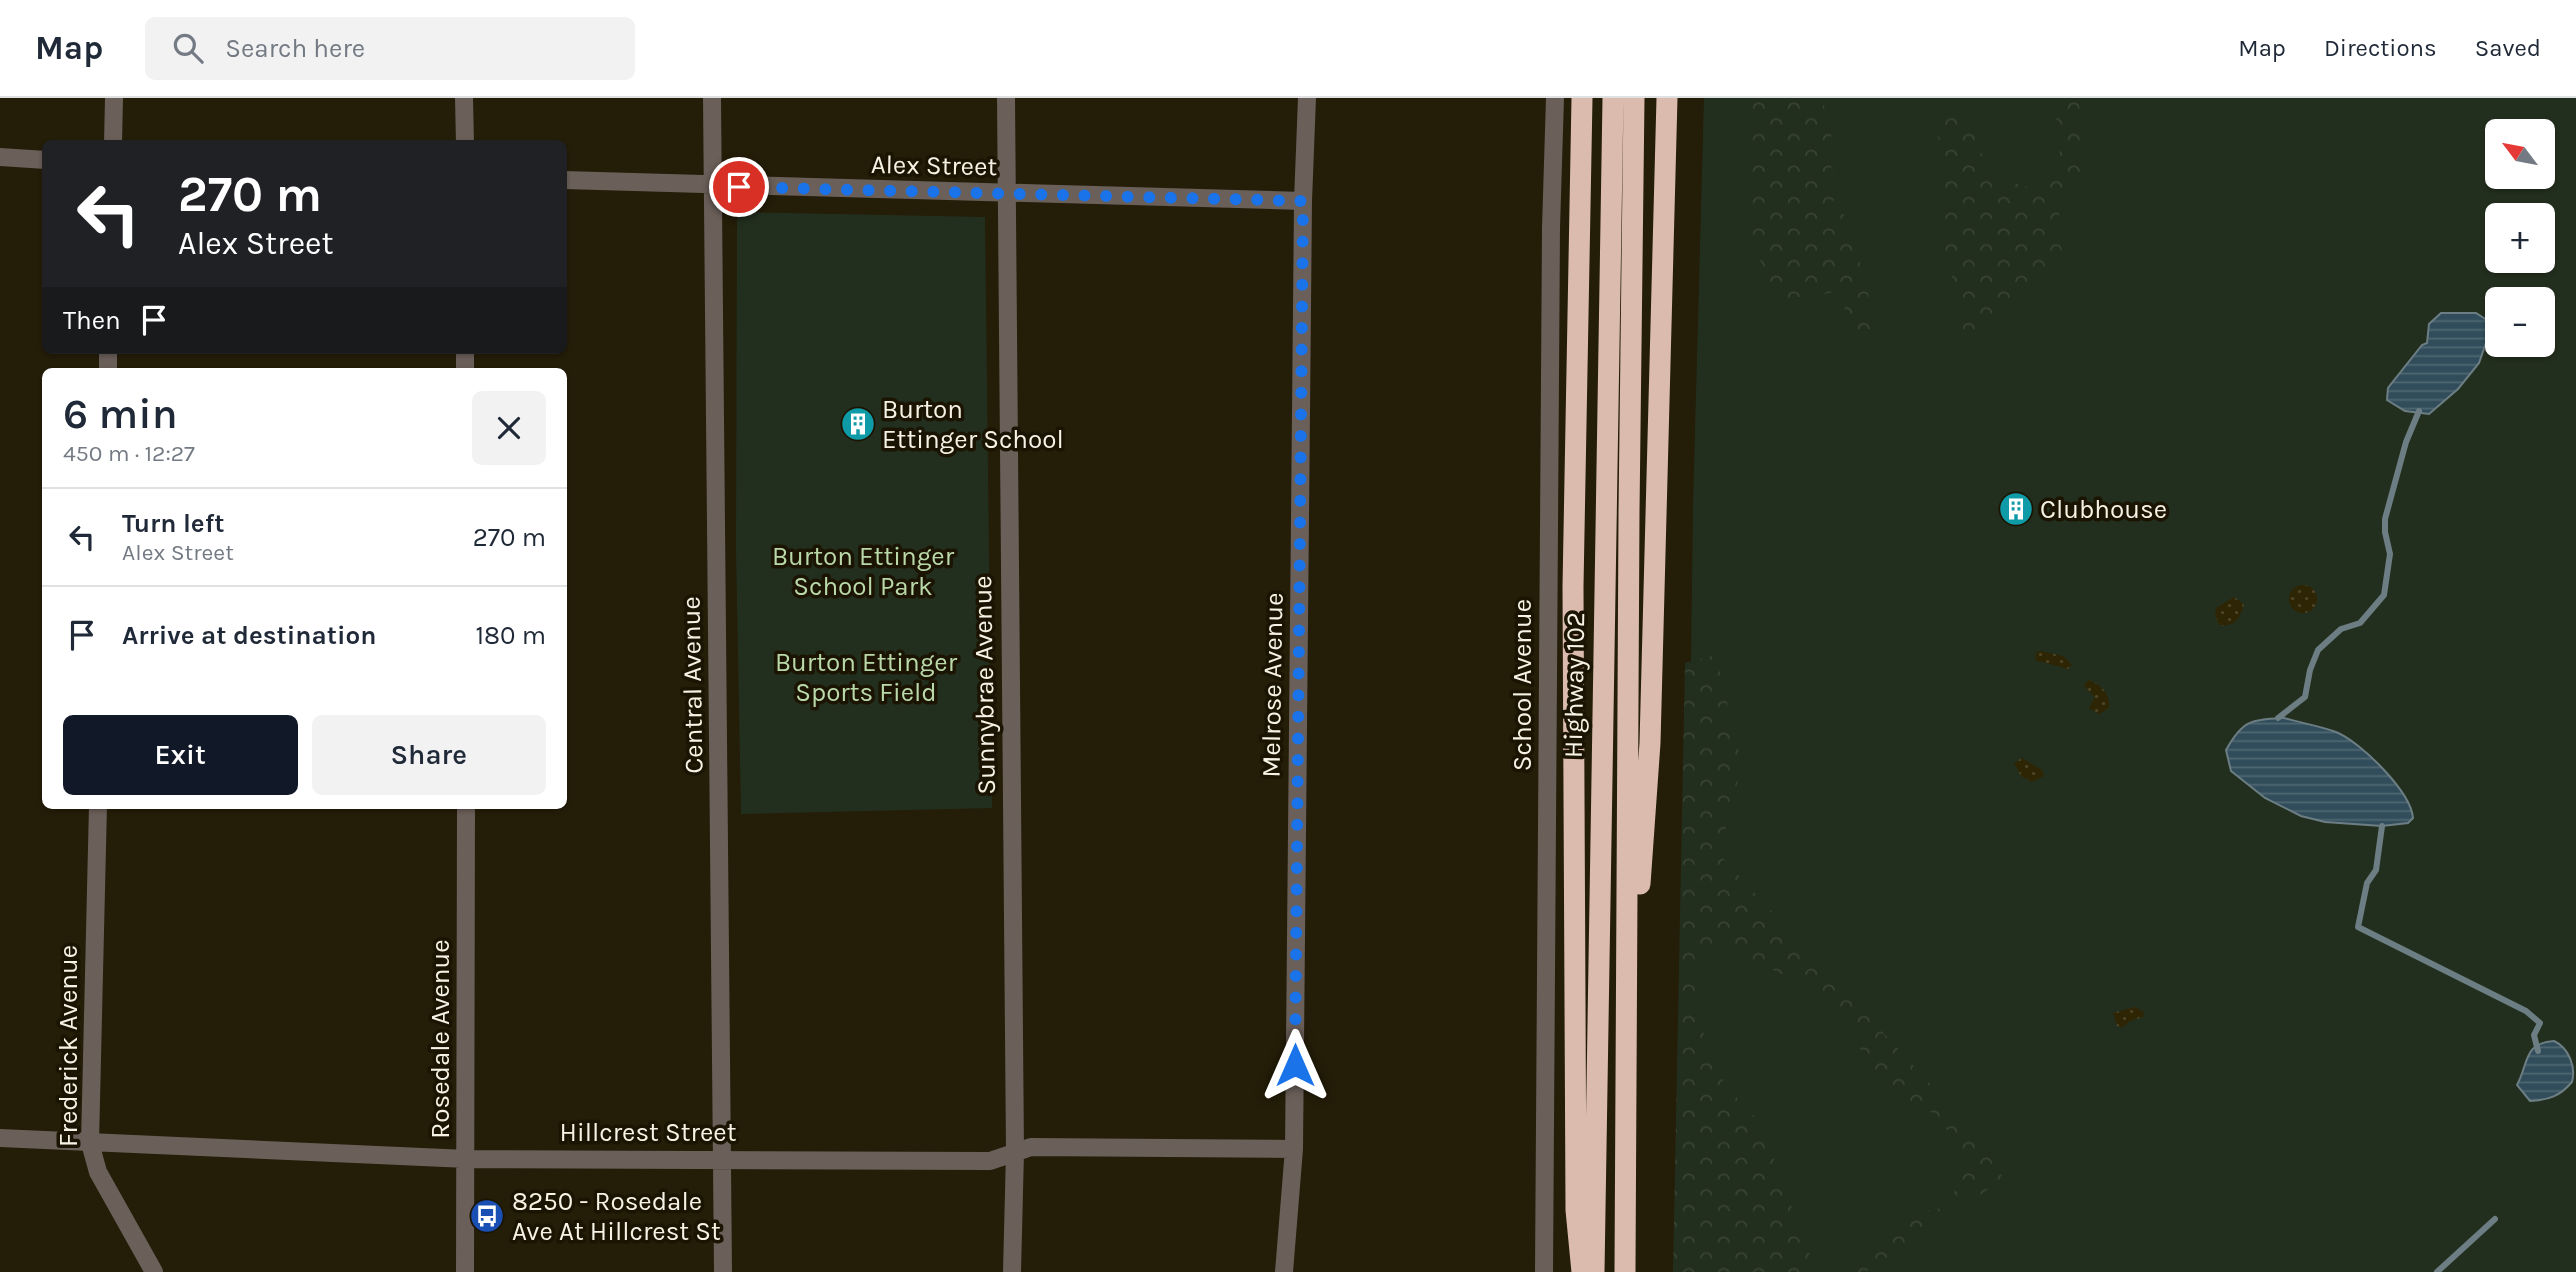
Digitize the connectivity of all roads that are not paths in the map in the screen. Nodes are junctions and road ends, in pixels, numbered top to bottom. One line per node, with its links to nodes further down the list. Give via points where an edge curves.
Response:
1 (114, 98): 11 (street)
2 (464, 98): 12 (street)
3 (712, 98): 16 (street, Central Avenue)
4 (1006, 98): 17 (street, Sunnybrae Avenue)
5 (1307, 98): 18 (street, Melrose Avenue)
6 (1555, 98): 33 (street, School Avenue)
7 (1582, 98): 34 (highway, via 1573,587 1576,1196)
8 (1613, 98): 35 (highway, Highway 102)
9 (1634, 98): 21 (highway, Highway 102)
10 (1668, 98): 21 (highway, via 1650,743)
11 (113, 140)
12 (465, 140)
13 (0, 157): 14 (street)
14 (42, 160)
15 (567, 180): 16 (street, Alex Street)
16 (712, 187): 17 (street, Alex Street); 26 (street, Central Avenue)
17 (1005, 192): 18 (street, Alex Street); 25 (street, Sunnybrae Avenue)
18 (1303, 201): 24 (street, Melrose Avenue)
19 (98, 809): 23 (street, Frederick Avenue)
20 (466, 809): 27 (street, Rosedale Avenue)
21 (1627, 1074): 36 (highway, Highway 102)
22 (0, 1138): 23 (street, Hillcrest Street)
23 (90, 1143): 27 (street, Hillcrest Street); 28 (street, Frederick Avenue, via 98,1172)
24 (1294, 1149): 25 (street, Hillcrest Street, via 1031,1147); 32 (street, Melrose Avenue)
25 (1015, 1152): 26 (street, Hillcrest Street, via 990,1161); 31 (street, Sunnybrae Avenue)
26 (724, 1158): 27 (street, Hillcrest Street); 30 (street, Central Avenue)
27 (467, 1159): 29 (street, Rosedale Avenue)
28 (154, 1272)
29 (465, 1272)
30 (723, 1272)
31 (1012, 1272)
32 (1283, 1272)
33 (1544, 1272)
34 (1582, 1272)
35 (1594, 1272)
36 (1625, 1272)

